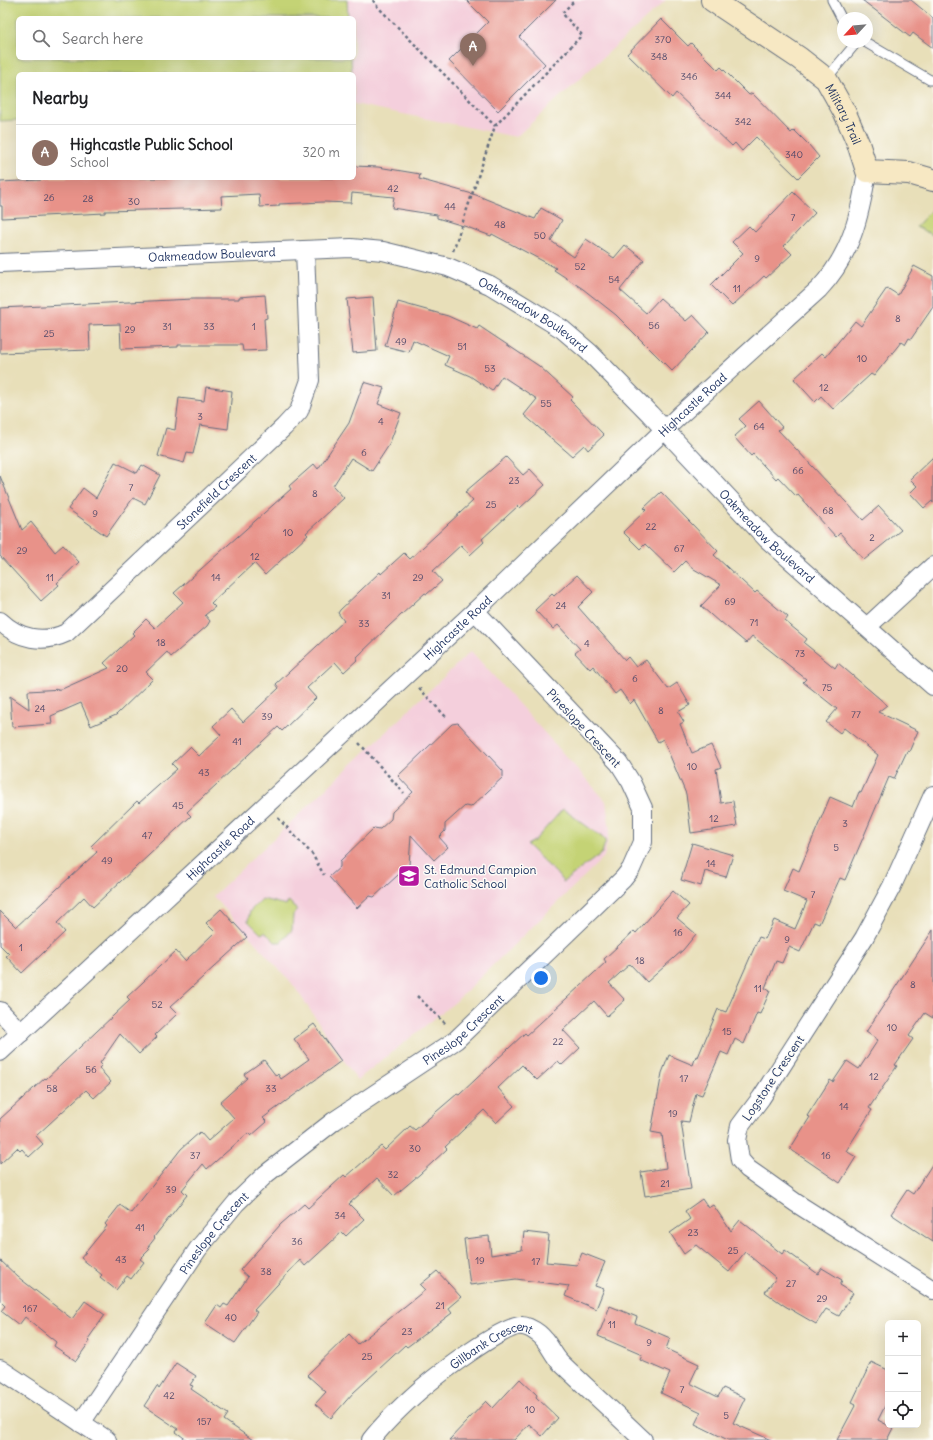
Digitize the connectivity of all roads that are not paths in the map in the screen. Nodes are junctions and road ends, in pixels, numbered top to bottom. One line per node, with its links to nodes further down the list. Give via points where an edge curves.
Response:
1 (712, 0): 6 (street, Military Trail)
2 (832, 0): 3 (lane)
3 (838, 12)
4 (873, 47): 7 (lane)
5 (852, 48): 6 (lane)
6 (826, 79): 8 (street, Military Trail, via 846,113)
7 (933, 80)
8 (867, 171): 9 (street, via 908,173); 12 (street, Highcastle Road, via 859,215 846,252 830,278)
9 (933, 180)
10 (305, 250): 11 (street, Oakmeadow Boulevard); 12 (street, Oakmeadow Boulevard, via 350,248 383,251 448,267 490,285 562,329); 15 (street, Stonefield Crescent, via 310,380 299,411 66,633 53,639 28,638 8,629)
11 (0, 263)
12 (665, 430): 14 (street, Highcastle Road); 16 (street, Oakmeadow Boulevard, via 767,539)
13 (933, 566): 16 (street)
14 (475, 611): 20 (street, Highcastle Road); 24 (street, Pineslope Crescent, via 619,763 631,782 643,808 643,842 631,869 459,1036 334,1121 266,1174 236,1203 198,1249)
15 (0, 621)
16 (867, 627): 17 (street, Oakmeadow Boulevard)
17 (933, 686)
18 (933, 795): 22 (street, Logstone Crescent, via 892,886 864,938 761,1098 740,1126 737,1140 740,1160 748,1169 796,1203)
19 (0, 1011): 20 (street)
20 (21, 1033): 21 (street, Highcastle Road)
21 (0, 1052)
22 (933, 1290)
23 (0, 1369): 24 (street)
24 (81, 1423): 25 (street)
25 (107, 1440)
26 (371, 1440): 27 (street, Gillbank Crescent, via 409,1400 452,1366 498,1334 522,1326 538,1334 549,1344 559,1361)
27 (643, 1440)

